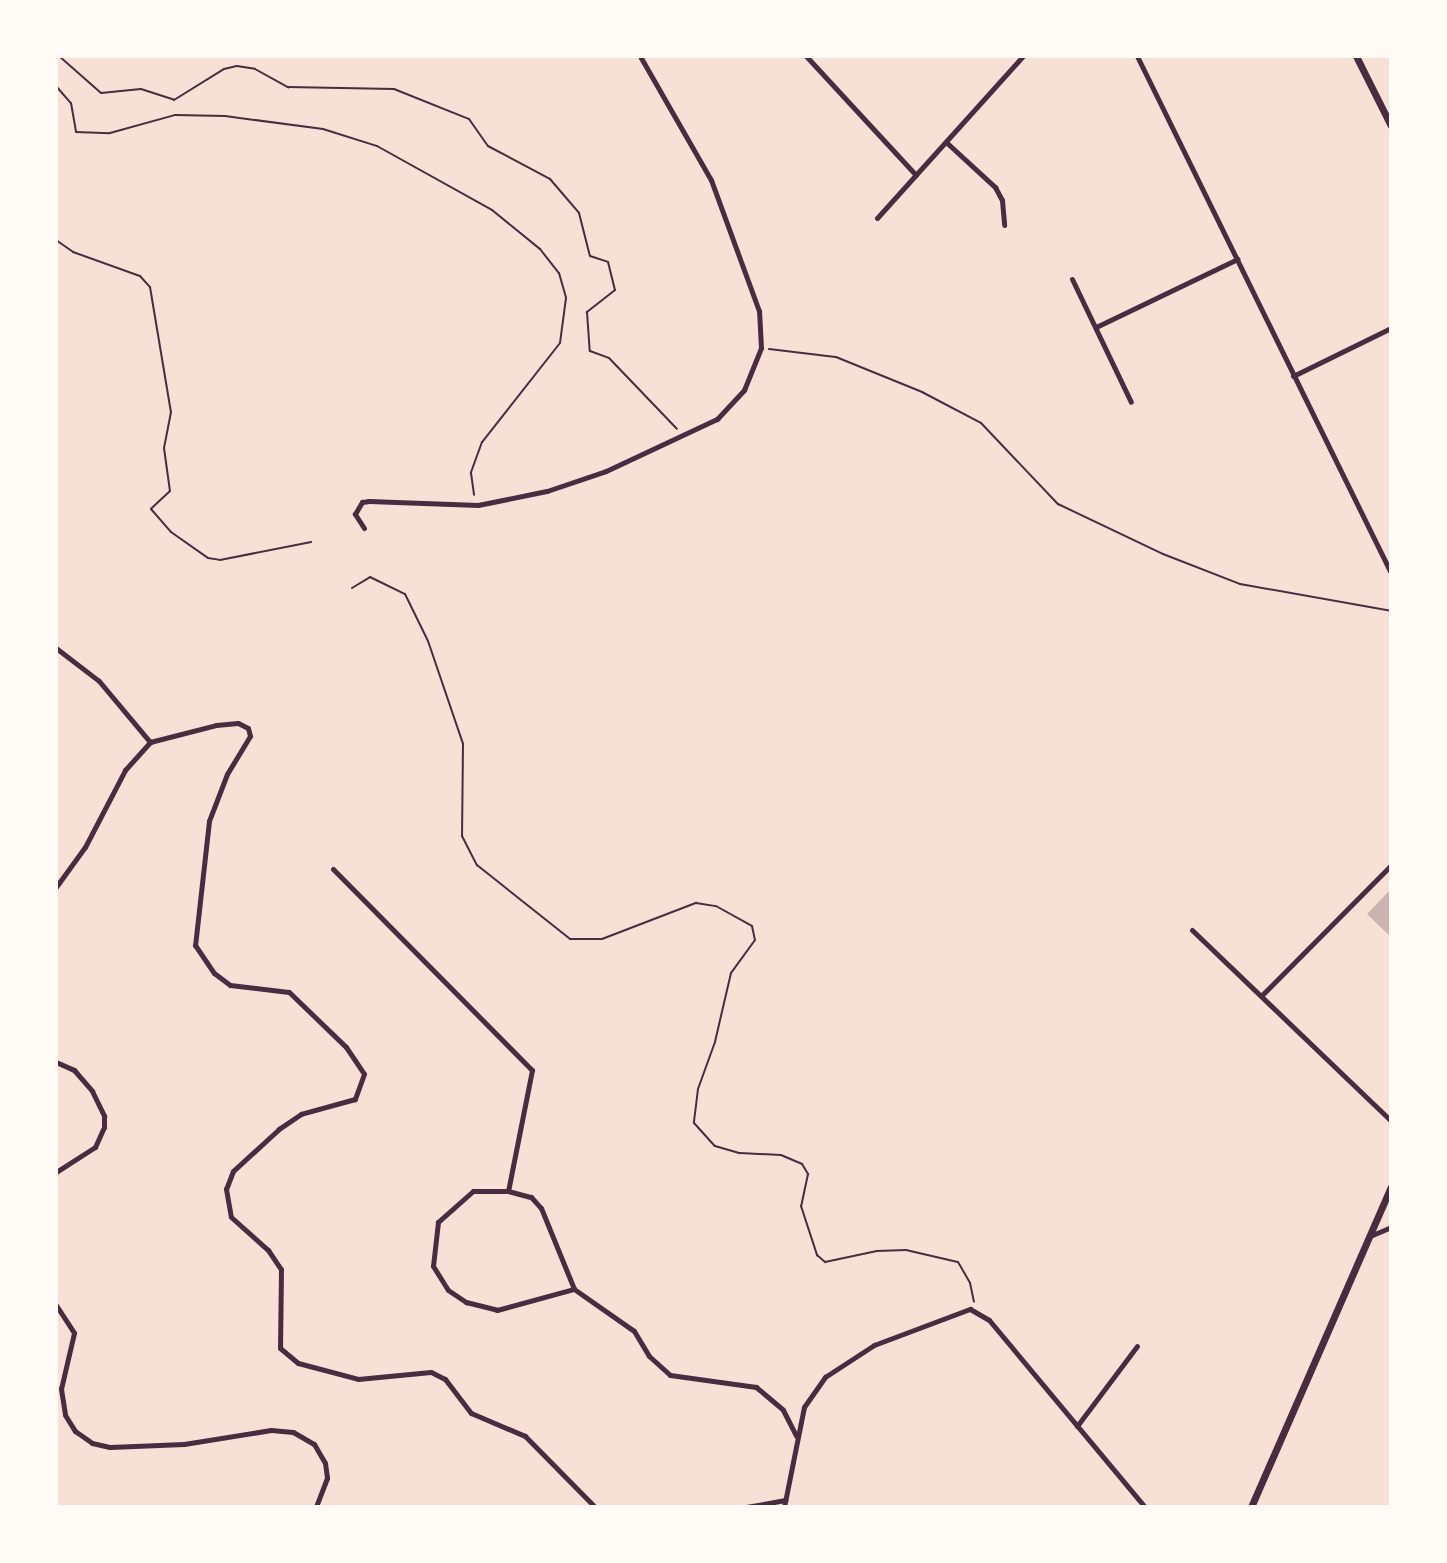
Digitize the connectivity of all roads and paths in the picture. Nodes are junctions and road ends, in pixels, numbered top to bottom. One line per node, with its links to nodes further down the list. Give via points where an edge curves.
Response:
1 (59, 56): 21 (path, via 101,93 141,89 173,100 237,66 288,86 394,89 469,119 488,146 550,179 579,213 590,256 608,262 615,290 587,312 590,351 609,358 667,415)
2 (640, 56): 18 (street, via 711,180 759,312)
3 (806, 56): 10 (street)
4 (1023, 56): 9 (street)
5 (1137, 56): 14 (street)
6 (1356, 56): 8 (street)
7 (56, 86): 22 (path, via 71,103 76,132 110,133 162,117 225,116 323,129 377,146 492,210 540,249 559,273 566,298 564,325 555,354 482,443 470,487)
8 (1391, 126)
9 (946, 142): 10 (street); 12 (street, via 995,187 1002,200)
10 (916, 175): 11 (street)
11 (877, 218)
12 (1004, 225)
13 (56, 240): 24 (path, via 73,252 139,275 150,287 171,412 164,448 170,491 151,509 172,532 208,558)
14 (1237, 260): 16 (street); 19 (street)
15 (1072, 279): 16 (street)
16 (1096, 327): 20 (street)
17 (1391, 328): 19 (street)
18 (761, 348): 21 (street, via 751,378 730,409); 27 (path, via 836,358 922,392 981,424 1058,504 1163,554 1240,584)
19 (1293, 376): 25 (street)
20 (1131, 402)
21 (681, 436): 22 (street, via 586,478)
22 (478, 505): 23 (street, via 369,500 362,502 355,514)
23 (364, 528)
24 (311, 542)
25 (1390, 571)
26 (352, 588): 44 (path, via 370,577 405,594 428,640 463,744 462,836 477,865 570,939 601,939 696,903 716,906 752,926 755,940 731,973 698,1089 694,1124 715,1146 740,1153 781,1155 802,1164 808,1174 801,1206 817,1255 825,1262 906,1250 958,1262 970,1283)
27 (1391, 611)
28 (58, 649): 29 (street, via 99,681)
29 (150, 742): 32 (street, via 125,770 85,847); 50 (street, via 208,726 238,723 248,728 250,736 227,774 209,821 195,945 214,973 230,985 289,992 346,1047 364,1074 355,1100 301,1114 279,1129 237,1165 226,1189 231,1217 268,1250 281,1269 281,1348 298,1363 358,1379 430,1372 445,1379 471,1413 525,1436)
30 (1391, 865): 34 (street)
31 (333, 869): 39 (street, via 532,1070)
32 (56, 887)
33 (1192, 930): 34 (street)
34 (1262, 995): 36 (street)
35 (56, 1062): 37 (street, via 74,1070 104,1115 95,1147)
36 (1391, 1121)
37 (56, 1172)
38 (1391, 1187): 41 (street)
39 (508, 1191): 42 (street, via 531,1197 541,1208); 42 (street, via 473,1191 438,1222 433,1266 448,1290 466,1302 497,1310)
40 (1391, 1227): 41 (street)
41 (1370, 1236): 55 (street)
42 (574, 1289): 47 (street, via 634,1331 649,1356 670,1375 756,1387 783,1410)
43 (56, 1305): 49 (street, via 74,1333 61,1389 65,1415 75,1430 92,1443 110,1447 184,1444 271,1430 293,1432 314,1444 325,1464 327,1478)
44 (975, 1310): 46 (street); 47 (street, via 854,1354 812,1391)
45 (1137, 1346): 46 (street)
46 (1077, 1426): 54 (street)
47 (796, 1436): 48 (street)
48 (784, 1503): 53 (street)
49 (316, 1507)
50 (596, 1507)
51 (650, 1507): 52 (street)
52 (680, 1507)
53 (746, 1507)
54 (1145, 1507)
55 (1251, 1507)

